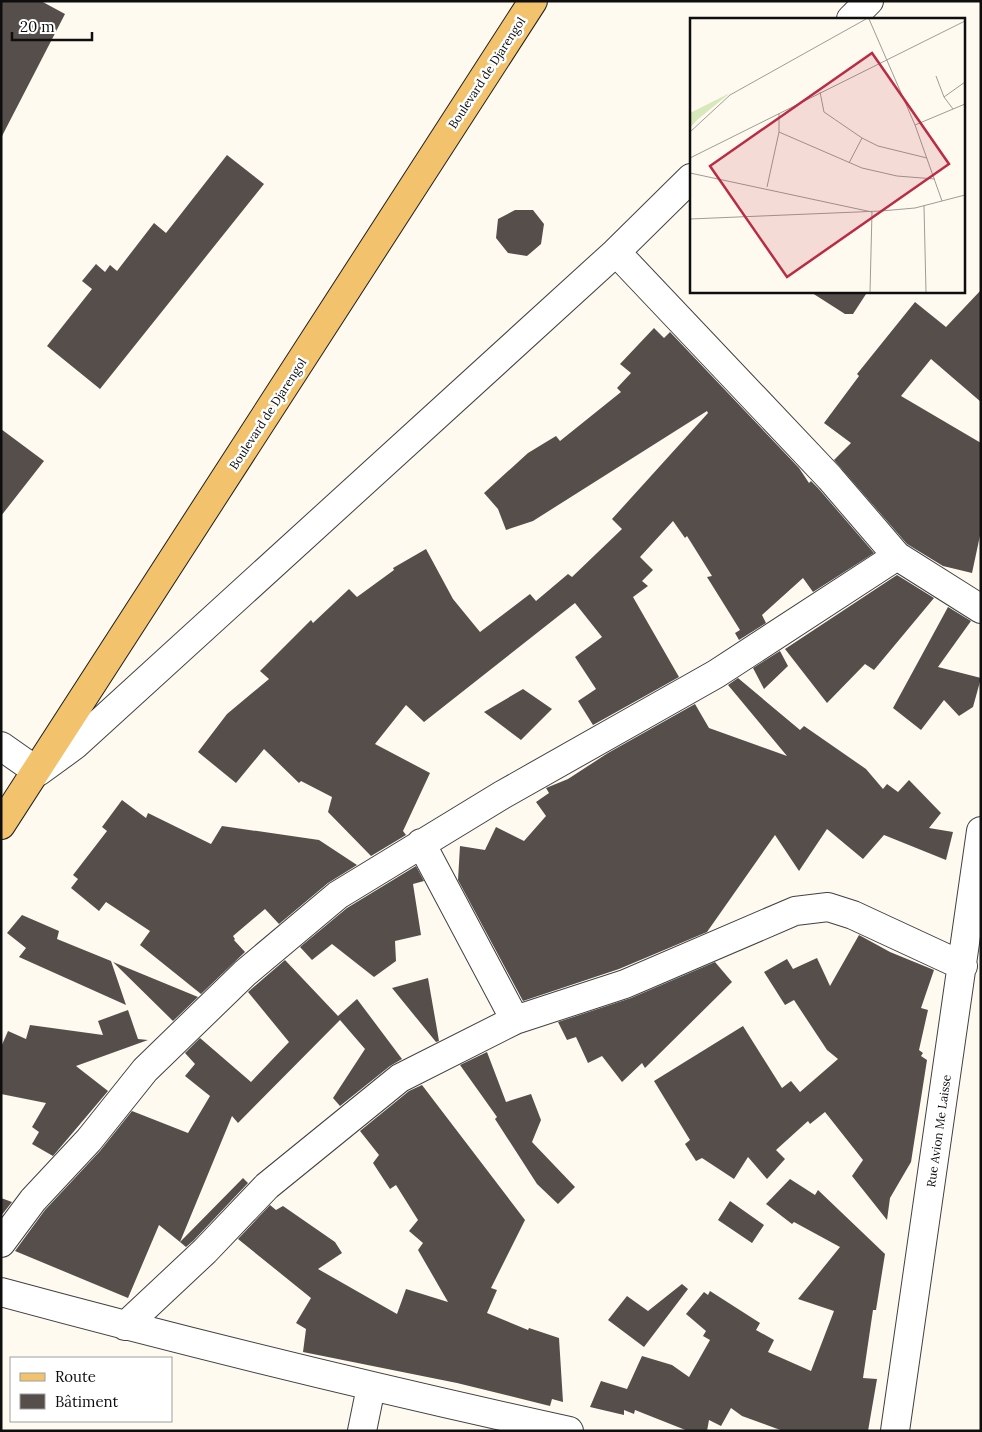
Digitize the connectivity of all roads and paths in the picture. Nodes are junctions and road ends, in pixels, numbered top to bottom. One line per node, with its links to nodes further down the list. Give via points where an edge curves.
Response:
1 (533, 1): 9 (main road, Boulevard de Djarengol)
2 (869, 1): 3 (street)
3 (852, 18)
4 (690, 179): 5 (street)
5 (616, 252): 6 (street, via 830,478); 9 (street, via 82,738)
6 (897, 556): 7 (street); 12 (street, via 716,674)
7 (981, 609)
8 (1, 746): 9 (street)
9 (38, 772): 10 (main road, Boulevard de Djarengol)
10 (1, 826)
11 (981, 831): 13 (street, Rue Avion Me Laisse)
12 (421, 843): 14 (street); 15 (street, via 338,895 244,973 145,1070 89,1140 33,1200)
13 (962, 966): 14 (street, via 853,915 828,907 795,911 625,984); 21 (street, Rue Avion Me Laisse)
14 (515, 1020): 17 (street, via 400,1078 267,1186 205,1251)
15 (1, 1243)
16 (1, 1292): 17 (street)
17 (125, 1326): 18 (street)
18 (371, 1387): 19 (street); 20 (street)
19 (362, 1431)
20 (569, 1431)
21 (895, 1431)

